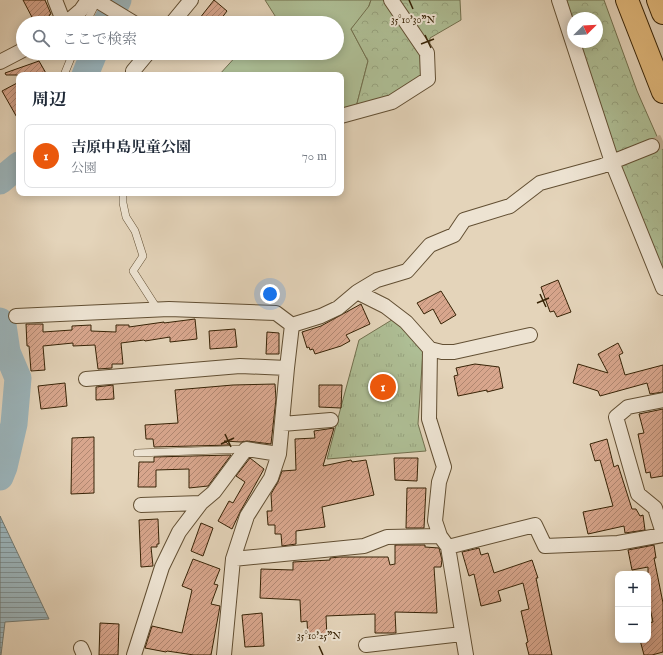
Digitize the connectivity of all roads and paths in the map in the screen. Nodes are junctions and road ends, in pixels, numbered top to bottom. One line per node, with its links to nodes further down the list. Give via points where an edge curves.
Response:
1 (55, 0): 9 (street)
2 (191, 0): 13 (street)
3 (391, 0): 21 (street, via 427,53 428,79 392,102)
4 (559, 0): 23 (street)
5 (627, 0): 20 (highway)
6 (658, 0): 8 (highway)
7 (96, 1): 10 (street); 11 (lane); 12 (street)
8 (663, 13)
9 (62, 16)
10 (74, 16)
11 (89, 16)
12 (122, 16)
13 (178, 16)
14 (16, 54): 17 (street)
15 (70, 60): 19 (lane)
16 (142, 60): 18 (street)
17 (0, 62)
18 (133, 71)
19 (65, 72)
20 (663, 92)
21 (344, 115)
22 (652, 146): 23 (street)
23 (612, 162): 25 (street); 26 (street, via 540,183 510,206 464,220 454,235 430,246 407,271 377,280)
24 (123, 196): 27 (lane, via 126,217 135,231 144,256 133,271)
25 (663, 288)
26 (357, 292): 29 (street, via 338,308); 31 (street, via 385,306 406,322)
27 (158, 310): 28 (street); 29 (street, via 276,313)
28 (16, 316)
29 (292, 325): 32 (street)
30 (530, 335): 31 (street, via 454,352)
31 (430, 349): 43 (street, via 429,419 444,467 439,482 435,521)
32 (287, 368): 33 (street, via 240,366); 36 (street)
33 (86, 379)
34 (663, 400): 42 (street, via 628,407 616,417 638,494 656,508)
35 (331, 420): 36 (street)
36 (282, 424): 39 (street)
37 (246, 450): 38 (lane); 39 (street); 40 (street, via 214,492)
38 (137, 453)
39 (279, 454): 44 (street, via 271,478 247,516)
40 (202, 502): 41 (street); 47 (street, via 179,532 162,567)
41 (142, 505)
42 (663, 534): 43 (street, via 618,543 545,546 535,525)
43 (444, 542): 44 (street, via 387,537 364,546); 45 (street)
44 (233, 558): 48 (street)
45 (462, 634): 46 (street); 49 (street)
46 (366, 645)
47 (134, 655)
48 (224, 655)
49 (466, 655)

